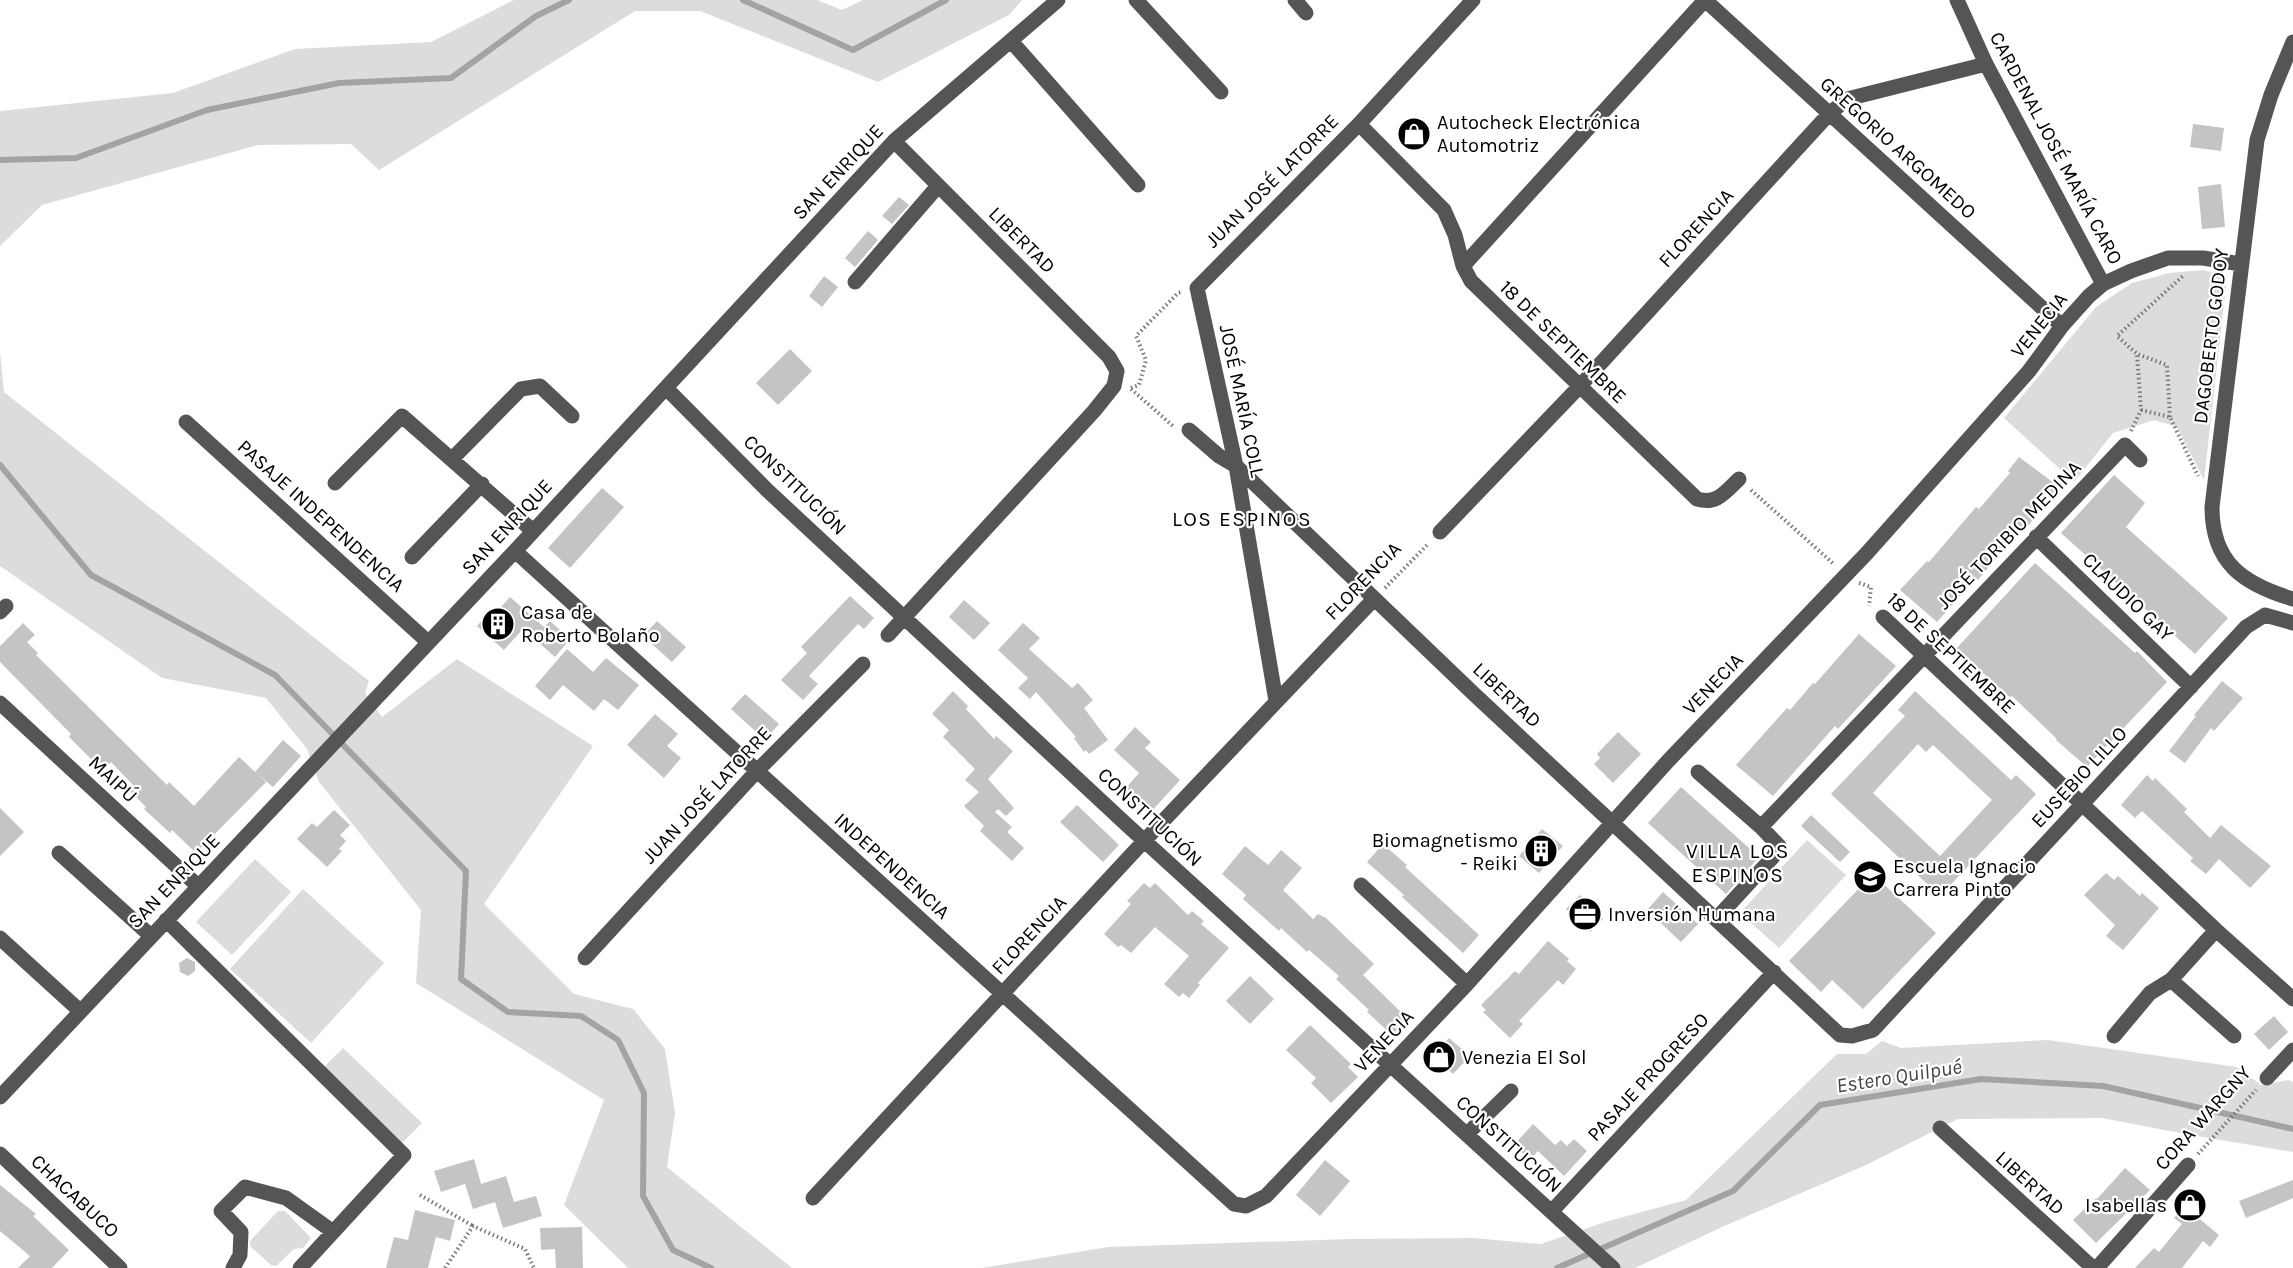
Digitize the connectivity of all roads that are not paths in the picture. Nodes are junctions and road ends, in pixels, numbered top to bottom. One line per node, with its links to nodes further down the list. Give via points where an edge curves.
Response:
1 (1058, 0): 8 (street, SAN ENRIQUE)
2 (1136, 0): 11 (street)
3 (1295, 0): 7 (street)
4 (1473, 0): 13 (street, JUAN JOSÉ LATORRE)
5 (1705, 0): 12 (street, GREGORIO ARGOMEDO); 18 (street)
6 (1957, 0): 10 (street, CARDENAL JOSÉ MARÍA CARO)
7 (1306, 13)
8 (1011, 41): 14 (street, SAN ENRIQUE); 15 (street)
9 (2293, 42): 17 (street, DAGOBERTO GODOY, via 2257,140)
10 (1986, 64): 12 (street, FLORENCIA, via 1847,99); 20 (street, CARDENAL JOSÉ MARÍA CARO)
11 (1221, 92)
12 (1829, 114): 22 (street, GREGORIO ARGOMEDO); 23 (street, FLORENCIA)
13 (1359, 124): 18 (street, 18 DE SEPTIEMBRE, via 1444,210); 21 (street, JUAN JOSÉ LATORRE)
14 (894, 141): 16 (street, LIBERTAD); 24 (street, SAN ENRIQUE)
15 (1138, 185)
16 (938, 186): 19 (street); 41 (street, LIBERTAD, via 1109,357 1117,371 1114,386 1094,411)
17 (2241, 264): 20 (street, VENECIA, via 2168,258); 40 (street, DAGOBERTO GODOY, via 2212,525 2220,551 2237,573)
18 (1463, 266): 23 (street, 18 DE SEPTIEMBRE, via 1470,281)
19 (855, 282)
20 (2103, 284): 22 (street, VENECIA)
21 (1197, 288): 30 (street, JOSÉ MARÍA COLL)
22 (2062, 326): 54 (street, VENECIA, via 2029,371 1845,577)
23 (1579, 387): 31 (street, 18 DE SEPTIEMBRE, via 1697,500 1720,498); 35 (street, FLORENCIA)
24 (666, 388): 34 (street, SAN ENRIQUE); 41 (street, CONSTITUCIÓN, via 767,489)
25 (572, 416): 28 (street, via 540,386 521,388)
26 (186, 422): 45 (street, PASAJE INDEPENDENCIA)
27 (1189, 430): 30 (street, LIBERTAD)
28 (452, 459): 32 (street, via 402,416); 33 (street)
29 (2140, 460): 36 (street, JOSÉ TORIBIO MEDINA, via 2125,445)
30 (1236, 466): 39 (street, LIBERTAD); 49 (street, JOSÉ MARÍA COLL)
31 (1739, 479)
32 (335, 483)
33 (482, 484): 34 (street); 38 (street)
34 (533, 531): 37 (street, SAN ENRIQUE)
35 (1440, 532)
36 (2036, 537): 46 (street, JOSÉ TORIBIO MEDINA); 48 (street, CLAUDIO GAY)
37 (515, 551): 45 (street, SAN ENRIQUE); 51 (street, INDEPENDENCIA)
38 (412, 557)
39 (1374, 599): 49 (street, FLORENCIA); 54 (street, LIBERTAD)
40 (2293, 599)
41 (904, 616): 44 (street); 56 (street, CONSTITUCIÓN)
42 (1883, 617): 46 (street, 18 DE SEPTIEMBRE)
43 (2293, 623): 48 (street, EUSEBIO LILLO, via 2265,615 2246,627)
44 (888, 634)
45 (428, 642): 59 (street, SAN ENRIQUE)
46 (1923, 656): 53 (street, 18 DE SEPTIEMBRE); 55 (street, JOSÉ TORIBIO MEDINA)
47 (863, 664): 51 (street, JUAN JOSÉ LATORRE)
48 (2191, 687): 53 (street, EUSEBIO LILLO)
49 (1276, 701): 56 (street, FLORENCIA)
50 (0, 703): 59 (street, MAIPÚ)
51 (756, 772): 65 (street, JUAN JOSÉ LATORRE); 69 (street, INDEPENDENCIA)
52 (1698, 772): 55 (street)
53 (2082, 804): 62 (street, 18 DE SEPTIEMBRE); 72 (street, EUSEBIO LILLO, via 1873,1030)
54 (1613, 823): 60 (street, LIBERTAD); 68 (street, VENECIA)
55 (1761, 827): 60 (street, via 1779,846)
56 (1144, 841): 69 (street, FLORENCIA); 76 (street, CONSTITUCIÓN)
57 (59, 853): 63 (street)
58 (1361, 885): 68 (street)
59 (198, 886): 61 (street, SAN ENRIQUE)
60 (1716, 919): 66 (street, LIBERTAD)
61 (166, 920): 63 (street, SAN ENRIQUE); 87 (street, via 404,1155)
62 (2216, 930): 67 (street); 70 (street, 18 DE SEPTIEMBRE)
63 (151, 936): 71 (street, SAN ENRIQUE)
64 (0, 938): 71 (street)
65 (585, 958)
66 (1774, 972): 72 (street, LIBERTAD, via 1840,1035); 86 (street, PASAJE PROGRESO)
67 (2171, 980): 73 (street, via 2150,993); 74 (street)
68 (1467, 984): 76 (street, VENECIA)
69 (1003, 995): 84 (street, FLORENCIA); 85 (street, INDEPENDENCIA, via 1234,1204)
70 (2293, 999)
71 (80, 1011): 79 (street, SAN ENRIQUE)
72 (1852, 1036)
73 (2114, 1036)
74 (2234, 1036)
75 (2293, 1050): 77 (street, CORA WARGNY)
76 (1391, 1065): 81 (street, CONSTITUCIÓN); 85 (street, VENECIA, via 1266,1196)
77 (2267, 1078)
78 (1511, 1091): 81 (street)
79 (0, 1096)
80 (1940, 1128): 92 (street, LIBERTAD)
81 (1467, 1134): 86 (street, CONSTITUCIÓN)
82 (0, 1154): 88 (street, CHACABUCO)
83 (2188, 1166): 92 (street, CORA WARGNY)
84 (813, 1198)
85 (1246, 1206)
86 (1552, 1211): 91 (street, CONSTITUCIÓN)
87 (332, 1231): 89 (street, via 286,1198 245,1187 221,1211 241,1232 240,1255); 90 (street)
88 (116, 1267)
89 (233, 1268)
90 (300, 1268)
91 (1613, 1268)
92 (2095, 1268)

